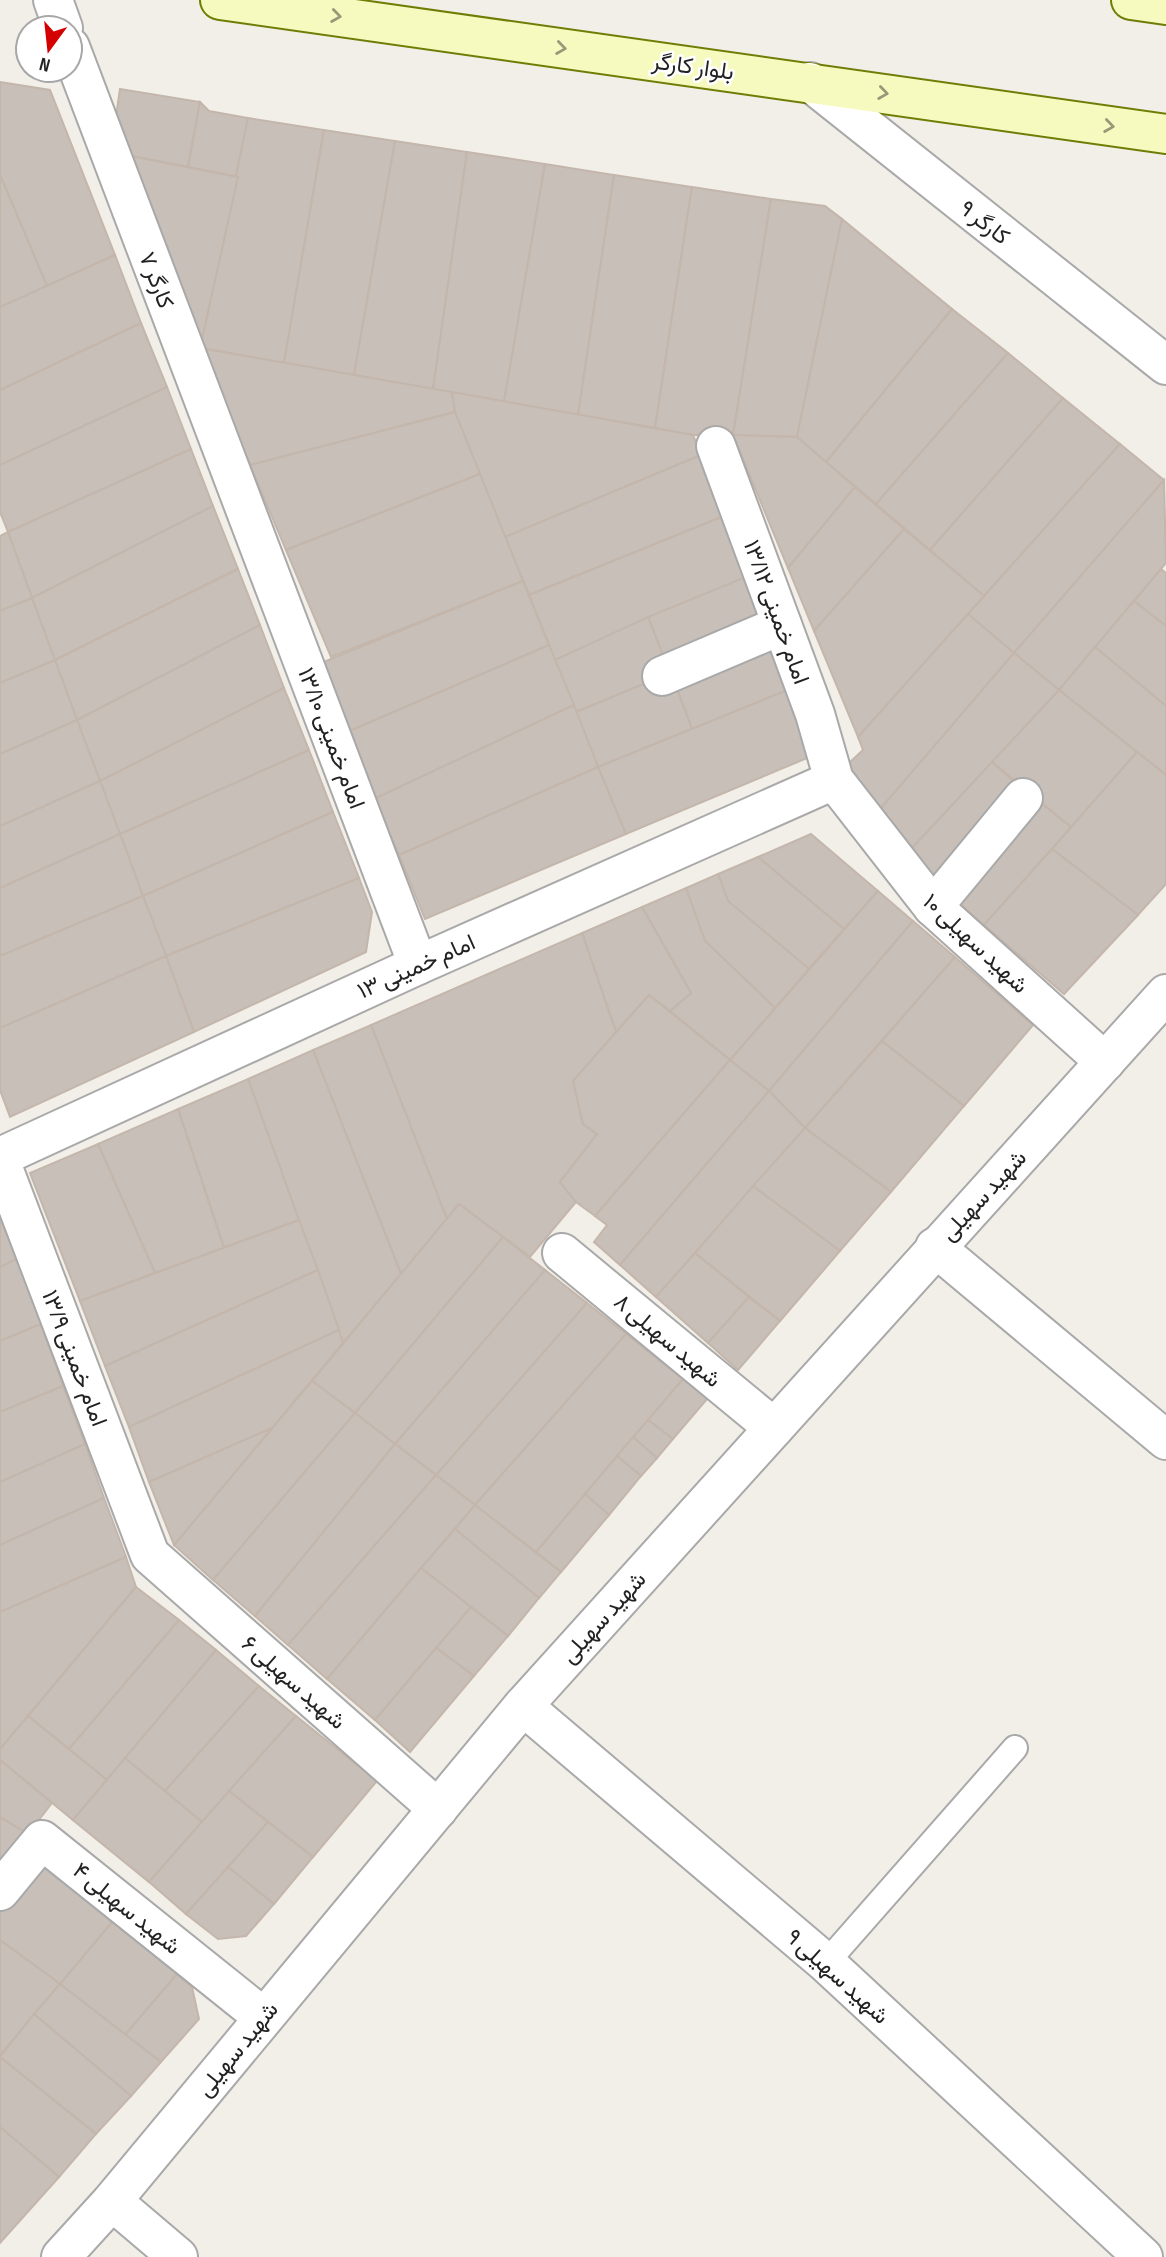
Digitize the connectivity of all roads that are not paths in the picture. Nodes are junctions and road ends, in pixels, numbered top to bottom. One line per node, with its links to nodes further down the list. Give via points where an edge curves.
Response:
1 (220, 0): 4 (main road, بلوار کارگر, one-way to 4)
2 (1131, 0): 3 (main road)
3 (1166, 5)
4 (810, 82): 6 (main road, بلوار کارگر, one-way to 6); 7 (street, کارگر ۹)
5 (84, 84): 9 (street, کارگر ۷)
6 (1166, 134)
7 (1163, 363)
8 (716, 446): 10 (street, امام خمینی ۱۳/۱۲)
9 (245, 512): 15 (street, امام خمینی ۱۳/۱۰)
10 (782, 625): 11 (street); 12 (street, امام خمینی ۱۳/۱۲)
11 (662, 676)
12 (834, 780): 14 (street, شهید سهیلی ۱۰); 15 (street, امام خمینی ۱۳)
13 (1023, 798): 14 (street)
14 (933, 908): 17 (street, شهید سهیلی ۱۰)
15 (418, 965): 18 (street, امام خمینی ۱۳)
16 (1166, 994): 17 (street, شهید سهیلی)
17 (1105, 1062): 19 (street, شهید سهیلی)
18 (0, 1158): 23 (street, امام خمینی ۱۳/۹)
19 (935, 1247): 21 (street, شهید سهیلی); 22 (street)
20 (562, 1253): 21 (street, شهید سهیلی ۸)
21 (774, 1428): 24 (street, شهید سهیلی)
22 (1166, 1440)
23 (150, 1555): 26 (street, شهید سهیلی ۶)
24 (523, 1706): 26 (street, شهید سهیلی); 28 (street, شهید سهیلی ۹)
25 (1014, 1748): 28 (lane)
26 (438, 1809): 29 (street, شهید سهیلی)
27 (0, 1891): 29 (street, شهید سهیلی ۴, via 42,1840)
28 (826, 1963): 33 (street, شهید سهیلی ۹)
29 (263, 2017): 30 (street, شهید سهیلی)
30 (113, 2201): 31 (street, شهید سهیلی); 32 (street)
31 (61, 2257)
32 (178, 2257)
33 (1143, 2257)

